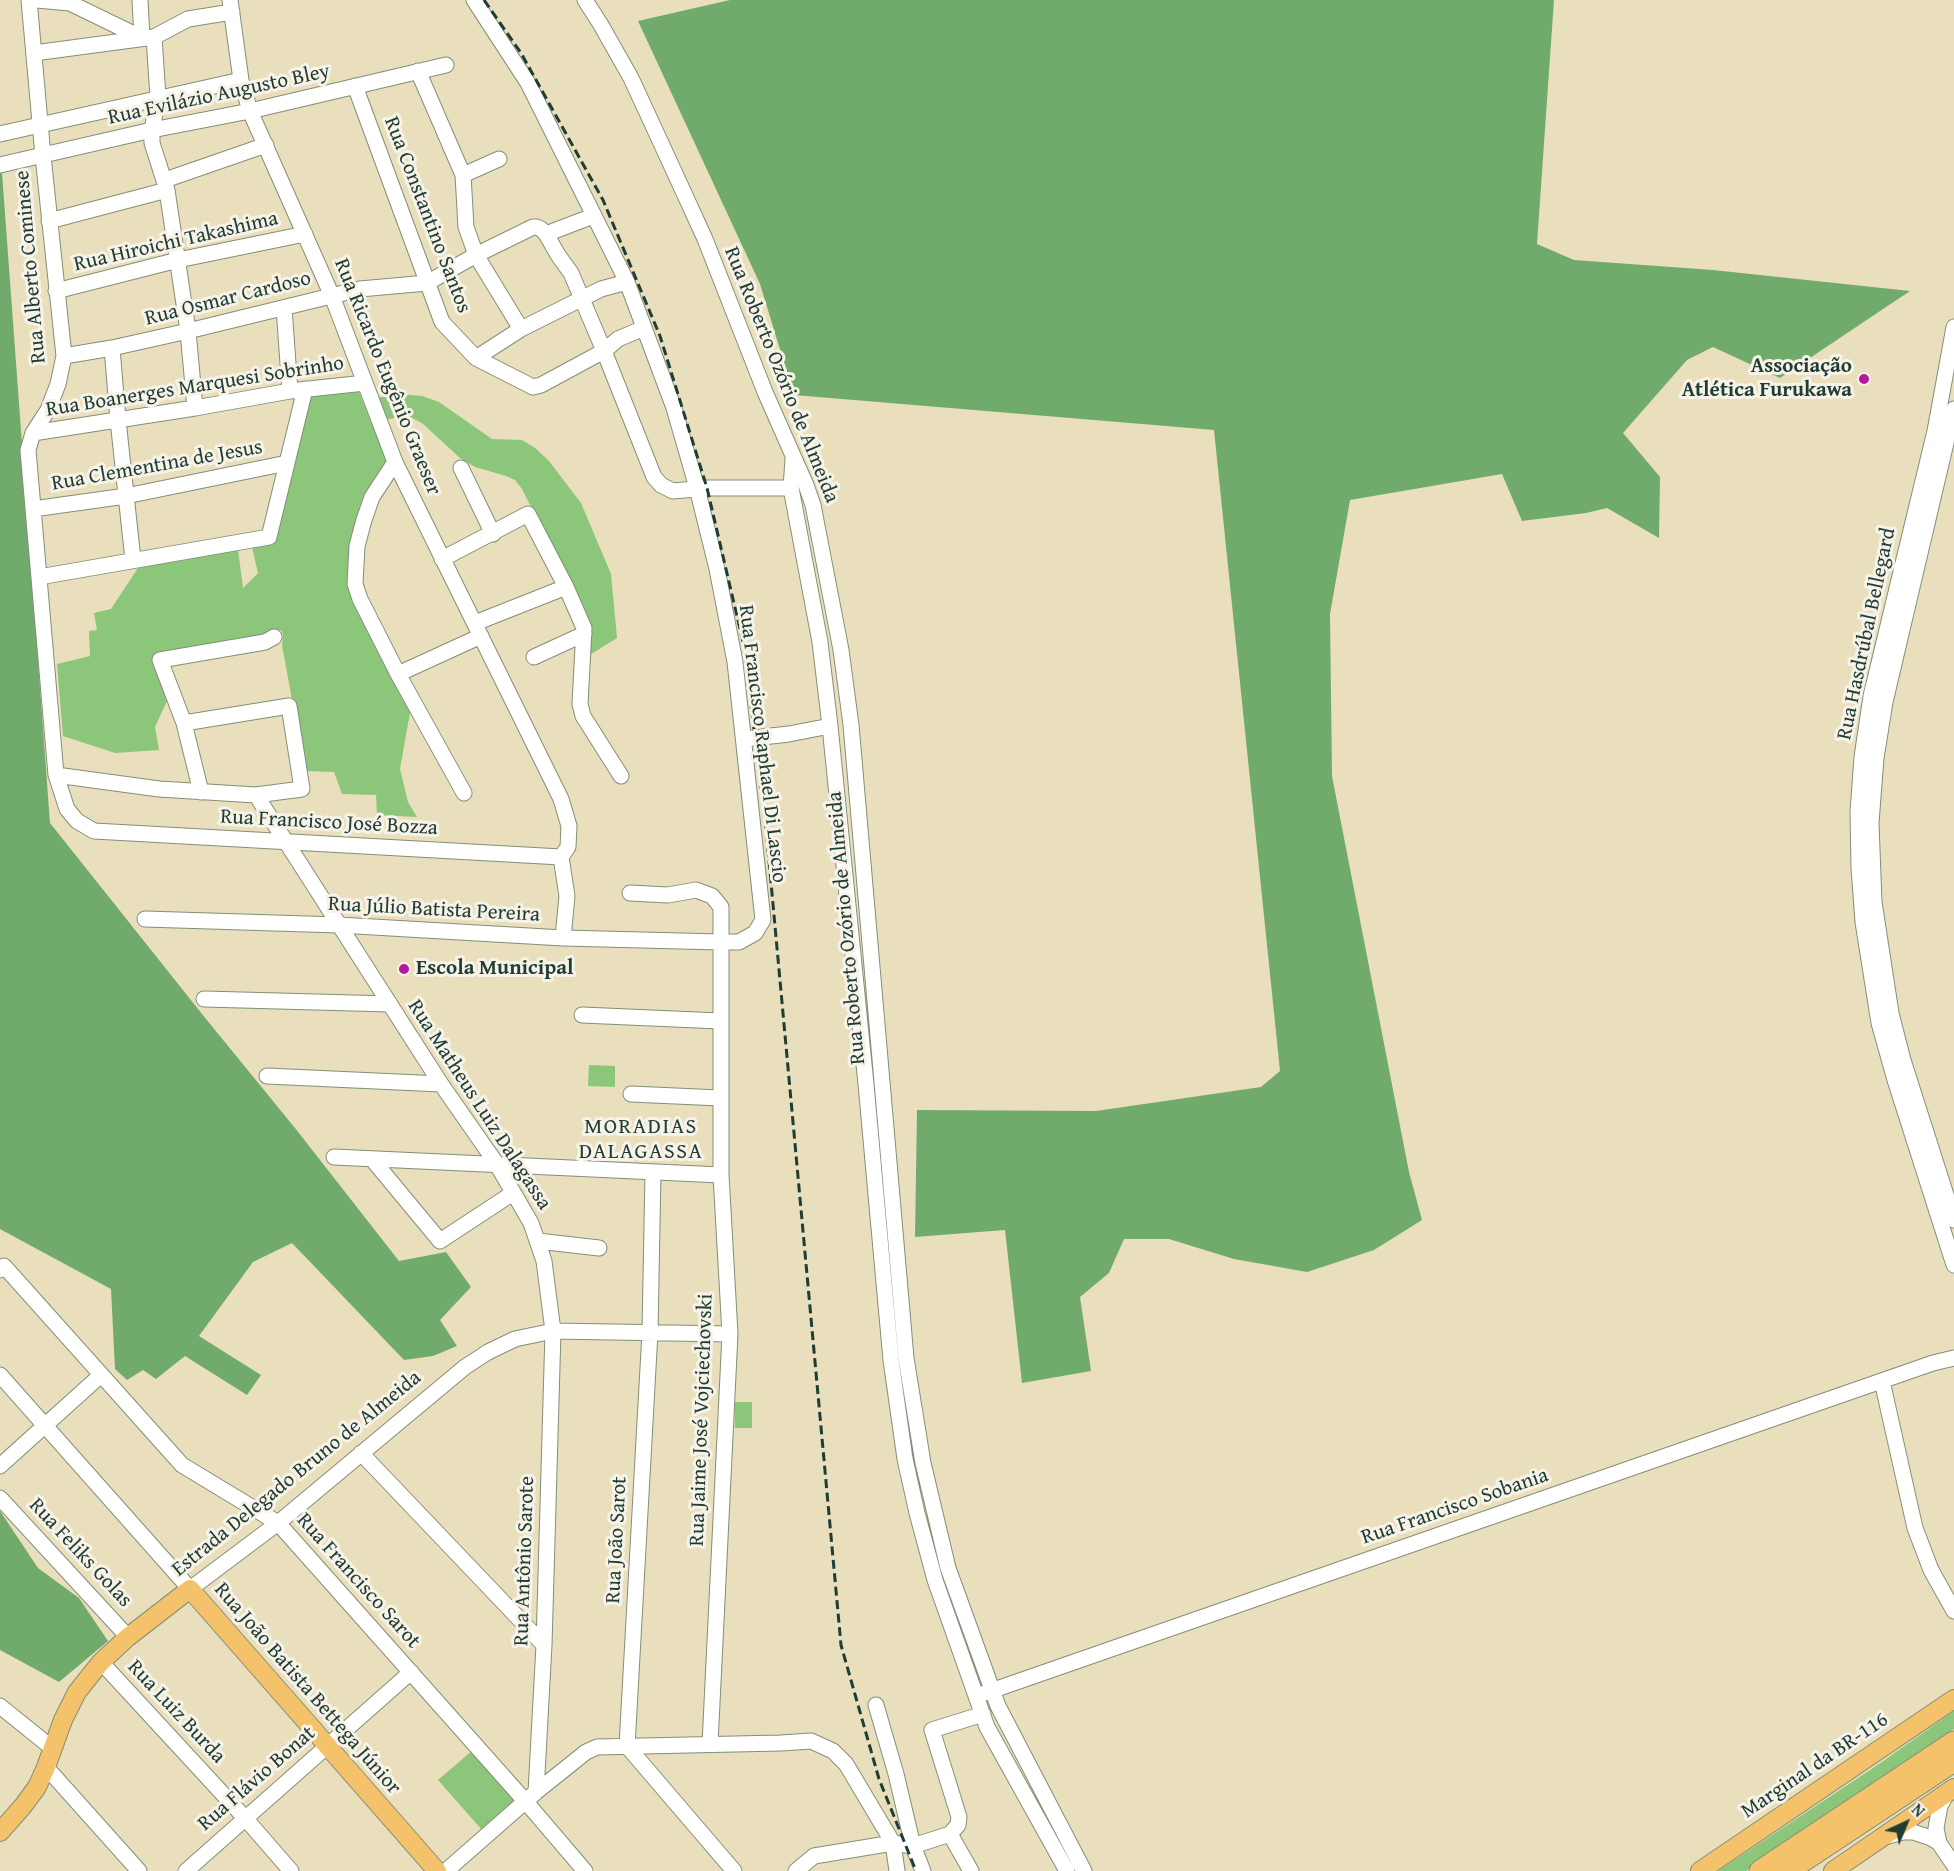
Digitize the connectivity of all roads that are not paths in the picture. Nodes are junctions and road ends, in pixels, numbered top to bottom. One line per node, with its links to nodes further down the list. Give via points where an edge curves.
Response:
1 (29, 0): 8 (street, Rua Alberto Cominese)
2 (37, 0): 7 (street, via 70,3)
3 (140, 0): 7 (street)
4 (474, 0): 24 (street, Rua Francisco Raphael Di Lascio, via 528,83)
5 (585, 0): 50 (street, Rua Roberto Ozório de Almeida, via 631,78 680,183)
6 (231, 6): 7 (street); 11 (street, Rua Ricardo Eugênio Graeser)
7 (148, 37): 8 (street); 13 (street)
8 (34, 53): 15 (street, Rua Alberto Cominese)
9 (446, 65): 10 (street, Rua Evilázio Augusto Bley)
10 (418, 71): 12 (street, Rua Evilázio Augusto Bley); 22 (street)
11 (241, 80): 13 (street, Rua Evilázio Augusto Bley); 14 (street, Rua Ricardo Eugênio Graeser)
12 (355, 86): 14 (street, Rua Evilázio Augusto Bley); 31 (street, Rua Constantino Santos)
13 (158, 98): 15 (street, Rua Evilázio Augusto Bley); 16 (street)
14 (250, 111): 16 (street, Rua Evilázio Augusto Bley); 18 (street, Rua Ricardo Eugênio Graeser)
15 (41, 125): 17 (street, Rua Evilázio Augusto Bley); 19 (street, Rua Alberto Cominese)
16 (152, 130): 19 (street, Rua Evilázio Augusto Bley); 23 (street, via 152,143)
17 (0, 134)
18 (266, 145): 23 (street); 27 (street, Rua Ricardo Eugênio Graeser)
19 (43, 156): 21 (street, Rua Evilázio Augusto Bley); 25 (street, Rua Alberto Cominese)
20 (499, 159): 22 (street)
21 (0, 165)
22 (463, 175): 28 (street, via 466,228)
23 (166, 185): 25 (street); 29 (street)
24 (593, 216): 26 (street, Rua Osmar Cardoso); 30 (street, Rua Francisco Raphael Di Lascio)
25 (50, 221): 32 (street, Rua Alberto Cominese)
26 (539, 231): 28 (street, Rua Osmar Cardoso); 34 (street, via 571,273)
27 (305, 234): 29 (street, Rua Hiroichi Takashima); 33 (street, Rua Ricardo Eugênio Graeser)
28 (476, 255): 31 (street, Rua Osmar Cardoso); 37 (street)
29 (178, 260): 32 (street, Rua Hiroichi Takashima); 39 (street)
30 (627, 282): 34 (street); 38 (street, Rua Francisco Raphael Di Lascio)
31 (427, 283): 33 (street, Rua Osmar Cardoso, via 379,286); 43 (street, Rua Constantino Santos, via 442,322)
32 (56, 291): 42 (street, Rua Alberto Cominese)
33 (332, 296): 35 (street, Rua Osmar Cardoso); 44 (street, Rua Ricardo Eugênio Graeser)
34 (582, 299): 37 (street); 41 (street)
35 (284, 308): 39 (street, Rua Osmar Cardoso); 45 (street)
36 (1954, 327): 102 (street, Rua Hasdrúbal Bellegard, via 1935,431 1871,696 1858,812 1862,914 1875,1000 1892,1071)
37 (521, 328): 43 (street)
38 (644, 328): 41 (street, via 618,339); 54 (street, Rua Francisco Raphael Di Lascio, via 674,408)
39 (188, 331): 40 (street, Rua Osmar Cardoso); 46 (street)
40 (112, 348): 42 (street, Rua Osmar Cardoso); 48 (street)
41 (604, 351): 43 (street, Rua Constantino Santos, via 533,387); 54 (street, via 654,477 673,491)
42 (64, 356): 49 (street, Rua Alberto Cominese, via 48,410)
43 (476, 358)
44 (365, 383): 45 (street, Rua Boanerges Marquesi Sobrinho); 51 (street, Rua Ricardo Eugênio Graeser)
45 (298, 390): 46 (street, Rua Boanerges Marquesi Sobrinho); 52 (street)
46 (195, 408): 48 (street, Rua Boanerges Marquesi Sobrinho)
47 (1954, 409): 99 (street, Rua Hasdrúbal Bellegard, via 1885,702 1871,823 1874,902 1891,1013)
48 (117, 420): 49 (street, Rua Boanerges Marquesi Sobrinho); 56 (street)
49 (33, 433): 57 (street, Rua Alberto Cominese, via 28,450)
50 (794, 456): 55 (street); 90 (street, Rua Roberto Ozório de Almeida, via 818,528 848,695)
51 (395, 462): 59 (street, Rua Ricardo Eugênio Graeser); 67 (street, via 372,497 364,520 357,546 355,584)
52 (287, 463): 56 (street, Rua Clementina de Jesus); 60 (street, via 269,537)
53 (461, 468): 58 (street)
54 (697, 488): 55 (street); 70 (street, Rua Francisco Raphael Di Lascio, via 735,662)
55 (791, 488): 69 (street, via 820,642)
56 (126, 496): 57 (street, Rua Clementina de Jesus); 60 (street)
57 (33, 509): 61 (street, Rua Alberto Cominese)
58 (493, 534): 59 (street); 62 (street, via 528,514)
59 (442, 559): 63 (street, Rua Ricardo Eugênio Graeser)
60 (133, 561): 61 (street)
61 (39, 578): 71 (street, Rua Alberto Cominese)
62 (566, 587): 63 (street); 64 (street)
63 (478, 630): 67 (street); 78 (street, Rua Ricardo Eugênio Graeser, via 561,799 569,826 568,847)
64 (584, 634): 66 (street); 72 (street, via 580,704 583,716)
65 (274, 637): 68 (street, via 265,642 160,660)
66 (534, 657)
67 (398, 674): 74 (street)
68 (184, 723): 73 (street); 75 (street, via 289,706 302,789)
69 (830, 726): 70 (street); 90 (street)
70 (744, 739): 83 (street, Rua Francisco Raphael Di Lascio, via 763,920 754,933 739,942)
71 (56, 775): 73 (street); 76 (street, Rua Alberto Cominese, via 67,809 76,821)
72 (621, 776)
73 (201, 792): 75 (street)
74 (464, 793)
75 (256, 795): 77 (street, Rua Matheus Luiz Dalagassa)
76 (94, 831): 77 (street, Rua Francisco José Bozza)
77 (285, 842): 78 (street, Rua Francisco José Bozza); 81 (street, Rua Matheus Luiz Dalagassa)
78 (561, 857): 82 (street, via 567,896)
79 (630, 893): 83 (street, Rua Jaime José Vojciechovski, via 668,895 696,890 712,896 721,907)
80 (145, 919): 81 (street, Rua Júlio Batista Pereira)
81 (339, 925): 82 (street, Rua Júlio Batista Pereira); 85 (street, Rua Matheus Luiz Dalagassa)
82 (563, 938): 83 (street, Rua Júlio Batista Pereira)
83 (721, 942): 87 (street, Rua Jaime José Vojciechovski)
84 (204, 999): 85 (street)
85 (390, 1004): 89 (street, Rua Matheus Luiz Dalagassa)
86 (582, 1016): 87 (street)
87 (720, 1021): 92 (street, Rua Jaime José Vojciechovski)
88 (267, 1076): 89 (street)
89 (441, 1084): 95 (street, Rua Matheus Luiz Dalagassa)
90 (874, 1084): 111 (street, Rua Roberto Ozório de Almeida)
91 (631, 1094): 92 (street)
92 (720, 1098): 97 (street, Rua Jaime José Vojciechovski)
93 (334, 1157): 94 (street)
94 (372, 1159): 95 (street); 98 (street, via 440,1241)
95 (496, 1163): 96 (street); 98 (street, Rua Matheus Luiz Dalagassa)
96 (652, 1172): 97 (street); 105 (street, Rua João Sarot)
97 (721, 1175): 106 (street, Rua Jaime José Vojciechovski)
98 (513, 1194): 100 (street, Rua Matheus Luiz Dalagassa)
99 (1954, 1220)
100 (538, 1241): 101 (street); 104 (street, Rua Matheus Luiz Dalagassa)
101 (598, 1248)
102 (1954, 1265)
103 (2, 1268): 109 (street, Rua Francisco Sarot)
104 (554, 1331): 105 (street, Estrada Delegado Bruno de Almeida); 113 (street, Estrada Delegado Bruno de Almeida, via 515,1339 488,1352); 124 (street, Rua Antônio Sarote)
105 (650, 1332): 106 (street, Estrada Delegado Bruno de Almeida); 138 (street, Rua João Sarot)
106 (730, 1334): 136 (street, Rua Jaime José Vojciechovski)
107 (1952, 1356): 110 (street, Rua Francisco Sobania)
108 (0, 1375): 112 (street, Rua João Batista Bettega Júnior)
109 (101, 1375): 112 (street); 118 (street, Rua Francisco Sarot, via 182,1465)
110 (1882, 1381): 122 (street, via 1915,1528 1931,1570); 129 (street, Rua Francisco Sobania)
111 (903, 1393): 114 (street, Rua Roberto Ozório de Almeida); 115 (street)
112 (45, 1425): 116 (street); 121 (street, Rua João Batista Bettega Júnior)
113 (361, 1452): 118 (street, Estrada Delegado Bruno de Almeida); 124 (street)
114 (921, 1455): 115 (street); 119 (street, Rua Roberto Ozório de Almeida)
115 (905, 1459): 120 (street)
116 (0, 1466)
117 (0, 1498): 123 (street, Rua Feliks Golas)
118 (278, 1523): 121 (street, Estrada Delegado Bruno de Almeida); 128 (street, Rua Francisco Sarot)
119 (944, 1553): 120 (street); 125 (street, Rua Roberto Ozório de Almeida)
120 (929, 1557): 126 (street)
121 (189, 1589): 123 (main road, Estrada Delegado Bruno de Almeida); 137 (main road, Rua João Batista Bettega Júnior)
122 (1954, 1611)
123 (129, 1637): 127 (main road, Estrada Delegado Bruno de Almeida)
124 (544, 1645): 143 (street, Rua Antônio Sarote)
125 (978, 1653): 126 (street); 129 (street, Rua Roberto Ozório de Almeida)
126 (963, 1659): 130 (street)
127 (101, 1662): 139 (main road, Estrada Delegado Bruno de Almeida, via 77,1692); 144 (street, Rua Luiz Burda)
128 (411, 1672): 137 (street, Rua Flávio Bonat); 143 (street, Rua Francisco Sarot)
129 (992, 1691): 130 (street, Rua Francisco Sobania); 145 (street, Rua Roberto Ozório de Almeida)
130 (977, 1696): 134 (street)
131 (1954, 1699): 167 (main road, Marginal da BR-116)
132 (876, 1705): 152 (street)
133 (0, 1706): 139 (street)
134 (983, 1714): 147 (street, via 992,1738); 148 (street, via 932,1730 959,1817 958,1826)
135 (1954, 1742): 168 (highway)
136 (710, 1743): 138 (street); 150 (street, via 811,1741 833,1751 846,1764)
137 (328, 1745): 144 (street, Rua Flávio Bonat); 157 (main road, Rua João Batista Bettega Júnior)
138 (627, 1746): 143 (street, via 597,1747 586,1752); 160 (street)
139 (52, 1748): 141 (main road, Estrada Delegado Bruno de Almeida)
140 (1954, 1761): 169 (highway)
141 (46, 1767): 146 (main road, Estrada Delegado Bruno de Almeida, via 23,1806); 154 (street)
142 (1951, 1790): 149 (main road); 151 (street, via 1938,1813)
143 (531, 1797): 158 (street); 159 (street, Rua Francisco Sarot)
144 (245, 1818): 155 (street, Rua Flávio Bonat); 156 (street, Rua Luiz Burda)
145 (1060, 1826): 147 (street); 166 (street, Rua Roberto Ozório de Almeida)
146 (0, 1832)
147 (1046, 1833): 165 (street)
148 (950, 1834): 152 (street); 164 (street)
149 (1884, 1837): 151 (street, via 1912,1832); 170 (main road)
150 (893, 1843): 152 (street); 161 (street, via 814,1856); 162 (street)
151 (1939, 1843): 153 (street)
152 (913, 1846): 163 (street)
153 (1954, 1865)
154 (139, 1871)
155 (186, 1871)
156 (291, 1871)
157 (437, 1871)
158 (446, 1871)
159 (585, 1871)
160 (734, 1871)
161 (795, 1871)
162 (897, 1871)
163 (923, 1871)
164 (971, 1871)
165 (1067, 1871)
166 (1084, 1871)
167 (1700, 1871)
168 (1760, 1871)
169 (1788, 1871)
170 (1833, 1871)

